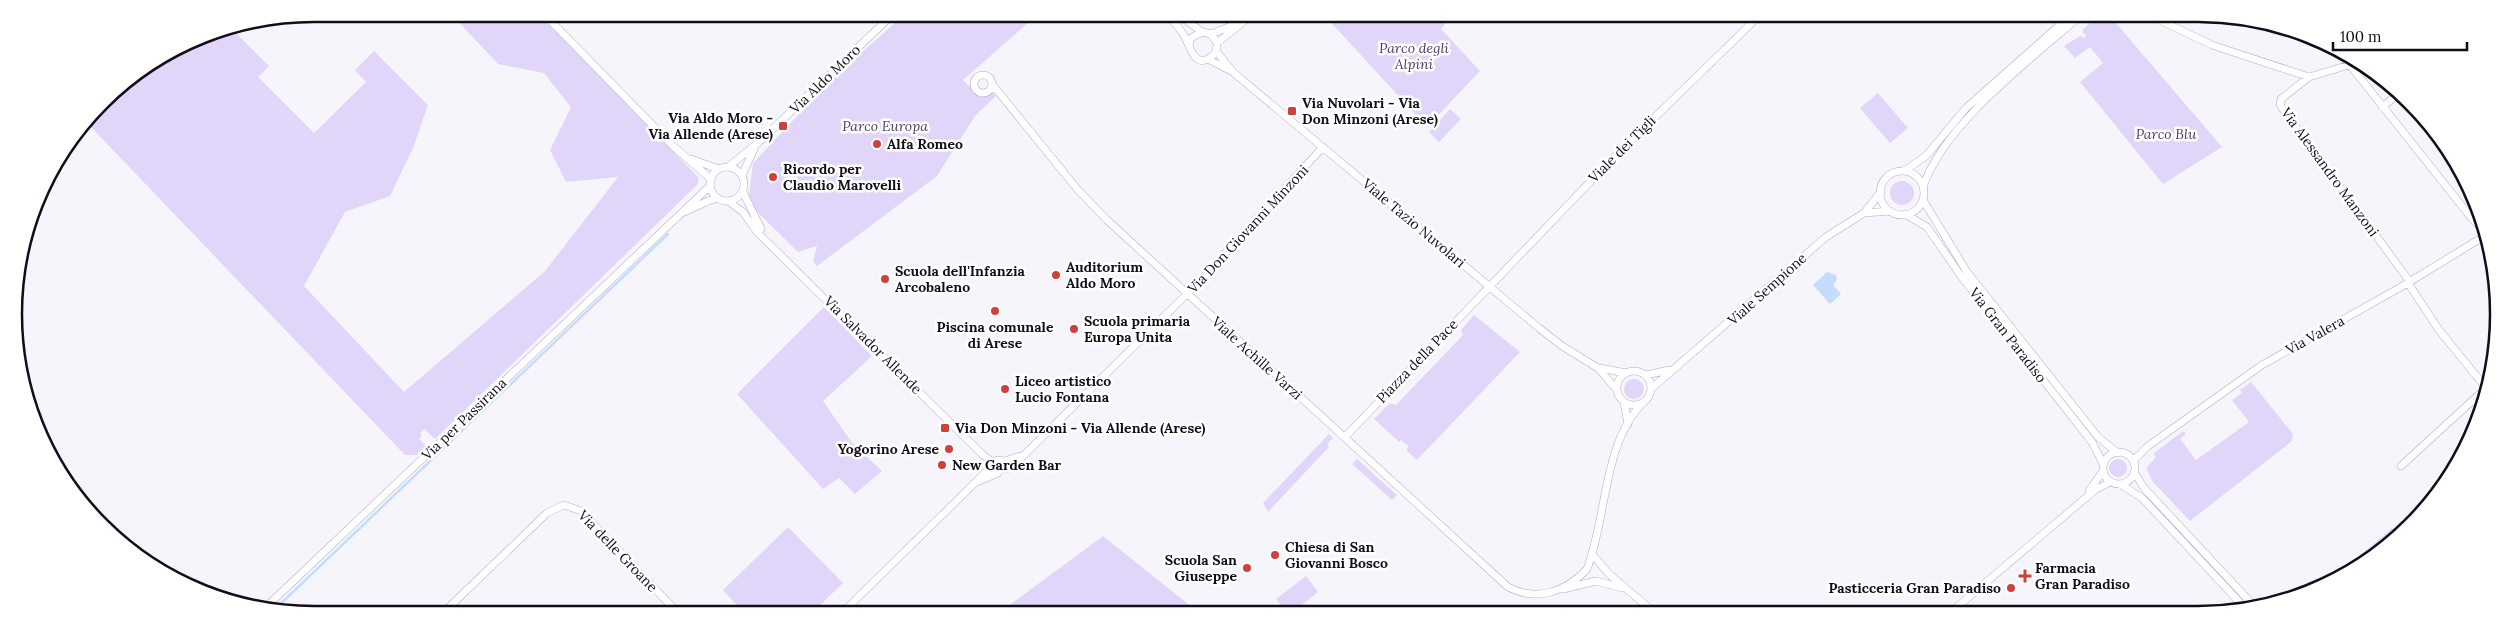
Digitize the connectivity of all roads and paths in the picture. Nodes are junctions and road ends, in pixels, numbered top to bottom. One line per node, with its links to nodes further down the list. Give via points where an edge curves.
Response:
1 (552, 22): 24 (street)
2 (884, 22): 22 (street, Via Aldo Moro)
3 (1174, 22): 12 (street)
4 (1188, 22): 10 (street)
5 (1241, 22): 11 (street); 13 (street)
6 (1753, 22): 44 (street, Viale dei Tigli)
7 (2063, 22): 27 (street, via 1966,108 1926,156)
8 (2073, 22): 30 (street, via 1965,121 1933,162)
9 (2164, 22): 18 (street, via 2212,45)
10 (1202, 32): 11 (street); 12 (street, via 1191,38)
11 (1210, 34): 13 (street)
12 (1189, 46): 14 (street, via 1195,58)
13 (1217, 47): 14 (street); 17 (street, Viale Tazio Nuvolari)
14 (1208, 59): 17 (street, Viale Tazio Nuvolari)
15 (2348, 64): 16 (street)
16 (2350, 67): 18 (street, Via Alessandro Manzoni); 21 (street)
17 (1234, 72): 23 (street, Viale Tazio Nuvolari)
18 (2309, 77): 43 (street, Via Alessandro Manzoni, via 2281,99 2280,105)
19 (992, 84): 45 (street, Viale Achille Varzi, via 1085,198)
20 (2394, 98): 21 (street)
21 (2382, 107): 39 (street)
22 (758, 143): 25 (street, Via Aldo Moro); 28 (street, Via Aldo Moro)
23 (1323, 147): 44 (street, Viale Tazio Nuvolari); 45 (street, Via Don Giovanni Minzoni)
24 (686, 157): 26 (street); 29 (street)
25 (728, 167): 26 (street); 28 (street)
26 (719, 169): 29 (street)
27 (1904, 171): 30 (street, via 1916,176); 32 (street, via 1888,177)
28 (742, 174): 31 (street)
29 (711, 182): 33 (street, via 713,193); 40 (street, Via per Passirana)
30 (1923, 187): 34 (street)
31 (743, 192): 35 (street); 42 (street, Via Salvador Allende)
32 (1881, 192): 36 (street, via 1885,206); 37 (street, Viale Sempione)
33 (718, 198): 35 (street); 40 (street, Via per Passirana, via 691,208)
34 (1923, 200): 38 (street, via 1916,210); 61 (street, Via Gran Paradiso, via 1967,272 2098,437)
35 (728, 201): 42 (street, Via Salvador Allende, via 743,212 757,232)
36 (1890, 210): 37 (street, Viale Sempione); 38 (street)
37 (1864, 213): 47 (street, Viale Sempione, via 1826,236 1711,339)
38 (1905, 214): 66 (street, Via Gran Paradiso, via 1927,227 1961,276 2092,442)
39 (2477, 225)
40 (662, 229): 77 (street, Via per Passirana)
41 (2481, 239): 43 (street, Via Valera)
42 (769, 242): 64 (street, Via Salvador Allende, via 976,447)
43 (2409, 283): 50 (street, via 2436,326); 60 (street, Via Valera, via 2262,365)
44 (1488, 286): 46 (street, Viale Tazio Nuvolari, via 1562,346); 59 (street, Piazza della Pace)
45 (1188, 294): 59 (street, Viale Achille Varzi); 64 (street, Via Don Giovanni Minzoni, via 1021,456)
46 (1598, 368): 48 (street, Viale Tazio Nuvolari); 52 (street, Viale Tazio Nuvolari)
47 (1672, 369): 49 (street, Viale Sempione); 51 (street, Viale Sempione)
48 (1626, 372): 49 (street); 52 (street, via 1619,380)
49 (1646, 375): 51 (street)
50 (2482, 383)
51 (1652, 388): 56 (street)
52 (1617, 390): 55 (street)
53 (2479, 396): 54 (street)
54 (2474, 401): 57 (street); 65 (street)
55 (1624, 402): 56 (street, via 1634,406); 58 (street)
56 (1644, 403): 58 (street)
57 (2476, 404)
58 (1628, 424): 71 (street, via 1614,462)
59 (1345, 437): 75 (street, Viale Achille Varzi, via 1508,587 1529,595)
60 (2148, 446): 62 (street, Via Valera); 63 (street, Via Valera)
61 (2118, 453): 62 (street); 66 (street, via 2107,457)
62 (2128, 455): 63 (street)
63 (2133, 462): 67 (street)
64 (998, 464): 81 (street)
65 (2401, 466)
66 (2103, 467): 68 (street); 70 (street)
67 (2134, 472): 69 (street, via 2129,480); 76 (street, via 2144,488)
68 (2110, 482): 69 (street); 70 (street)
69 (2120, 484): 78 (street, via 2142,498)
70 (2082, 502): 83 (street)
71 (1592, 554): 72 (street); 74 (street)
72 (1587, 569): 73 (street); 75 (street, Viale Achille Varzi, via 1579,577)
73 (1596, 581): 74 (street); 75 (street, Viale Achille Varzi)
74 (1627, 590): 82 (street)
75 (1548, 593)
76 (2249, 601)
77 (271, 602)
78 (2240, 603)
79 (450, 606): 80 (street, Via delle Groane, via 547,513 564,505 581,511)
80 (671, 606)
81 (849, 606)
82 (1647, 606)
83 (1958, 606)

